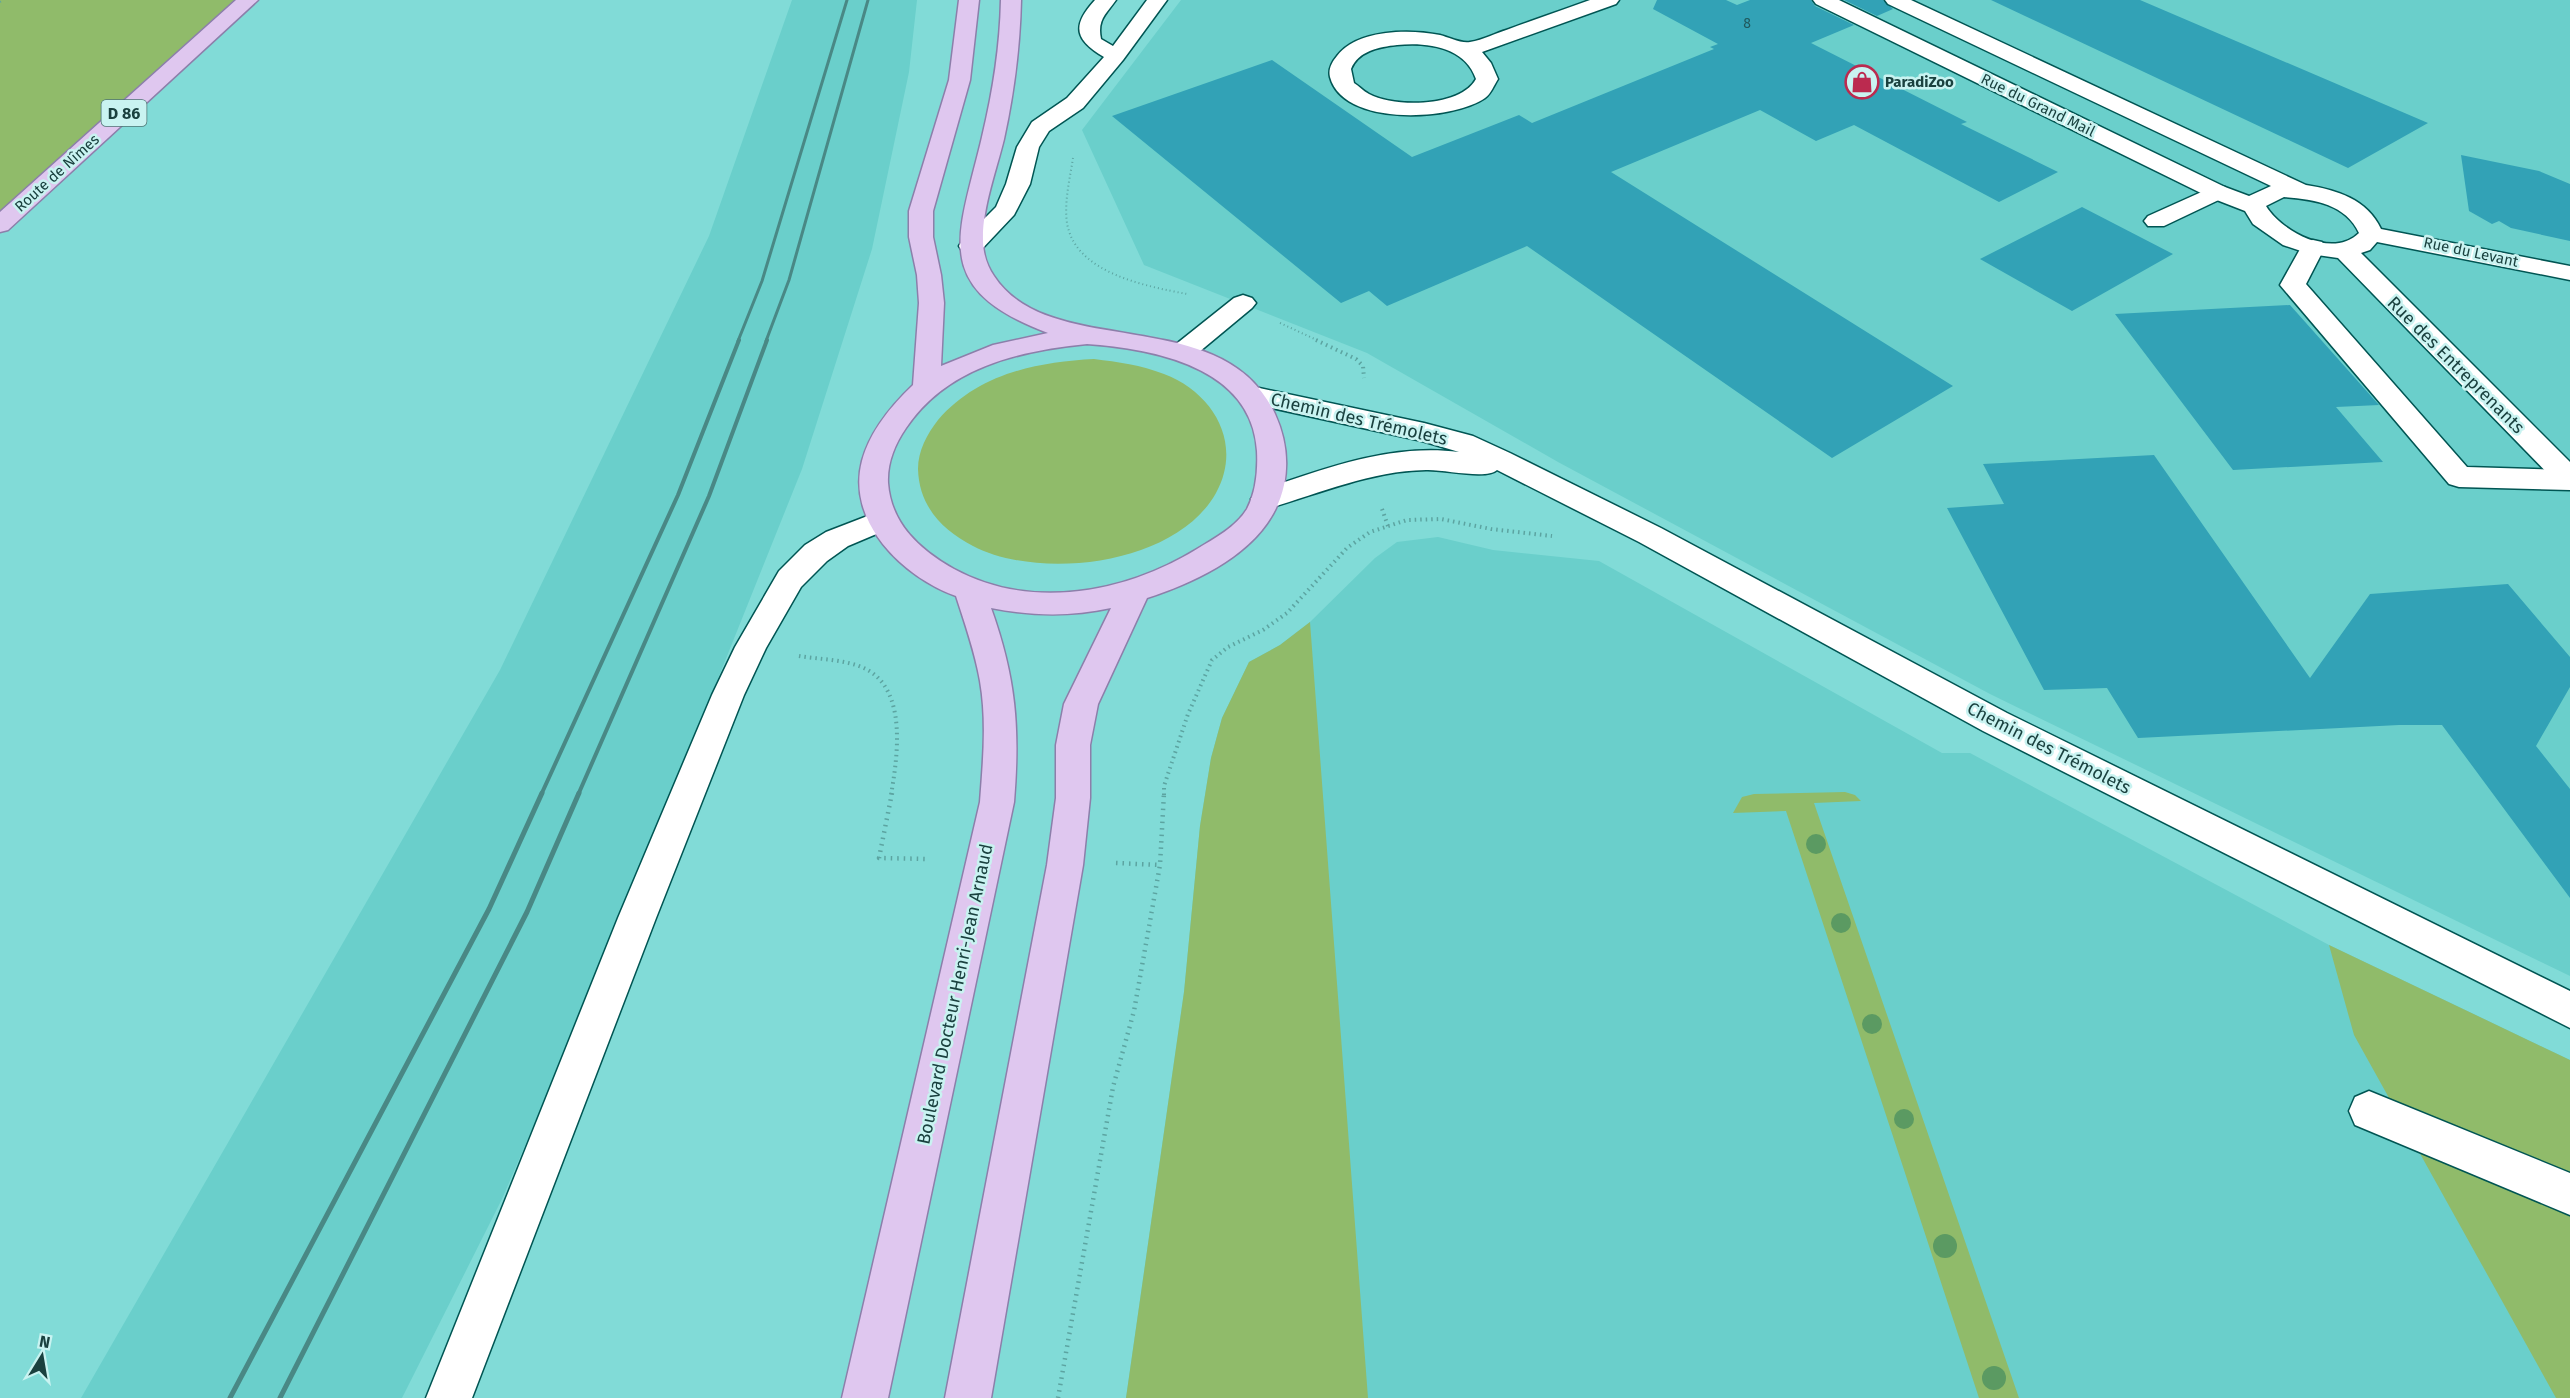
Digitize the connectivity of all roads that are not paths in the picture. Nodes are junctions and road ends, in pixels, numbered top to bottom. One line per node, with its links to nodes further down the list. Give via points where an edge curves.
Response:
1 (248, 0): 15 (main road, Route de Nîmes / D 86)
2 (969, 0): 24 (main road, via 969,30 959,84 918,231 930,286)
3 (1011, 0): 17 (main road, via 1005,82 972,222)
4 (1106, 0): 10 (street, via 1090,18 1088,28 1092,42)
5 (1157, 0): 10 (street)
6 (1609, 0): 9 (street)
7 (1823, 0): 12 (street, Rue du Grand Mail)
8 (1895, 0): 11 (street, Rue du Grand Mail)
9 (1465, 51): 9 (street, via 1426,39 1368,44 1344,60 1341,80 1355,94 1379,105 1421,111 1442,108 1475,96 1484,87 1484,66)
10 (1116, 56): 17 (street, via 1065,111 1033,136 1006,210)
11 (2300, 191): 13 (street, via 2268,193); 16 (street, via 2321,195 2358,212 2369,223)
12 (2217, 192): 13 (street, Rue du Grand Mail); 14 (street)
13 (2254, 206): 18 (street, via 2258,218 2270,230)
14 (2156, 221)
15 (0, 225)
16 (2372, 234): 19 (street, via 2358,247); 20 (street, Rue du Levant)
17 (971, 246): 22 (main road, via 978,270 992,291 1042,323)
18 (2313, 247): 19 (street); 27 (street, via 2293,285 2459,477)
19 (2344, 250): 27 (street, Rue des Entreprenants)
20 (2570, 273)
21 (1240, 305): 23 (street)
22 (1087, 336): 23 (main road, via 1121,337); 24 (main road, via 1043,339 999,350 960,366)
23 (1184, 351): 25 (main road, via 1221,370)
24 (926, 388): 29 (main road, via 897,416 880,446 873,480)
25 (1250, 395): 26 (street, Chemin des Trémolets, via 1358,416 1463,443); 28 (main road, via 1266,421 1274,449)
26 (1533, 477): 28 (street, Chemin des Trémolets, via 1467,462 1402,460); 32 (street, Chemin des Trémolets, via 1995,722)
27 (2570, 480)
28 (1266, 499): 31 (main road, via 1254,520 1231,542 1192,569)
29 (883, 520): 30 (main road, via 897,543 928,570); 35 (street, via 837,539 816,553 790,579 751,647 637,918)
30 (969, 589): 31 (main road, via 1010,599 1054,603); 36 (main road, Boulevard Docteur Henri-Jean Arnaud, via 994,665 1002,741 997,802)
31 (1134, 593): 37 (main road, via 1081,704 1073,745 1073,798 1063,876)
32 (2570, 1010)
33 (2369, 1111): 34 (street)
34 (2570, 1194)
35 (449, 1398)
36 (865, 1398)
37 (968, 1398)

